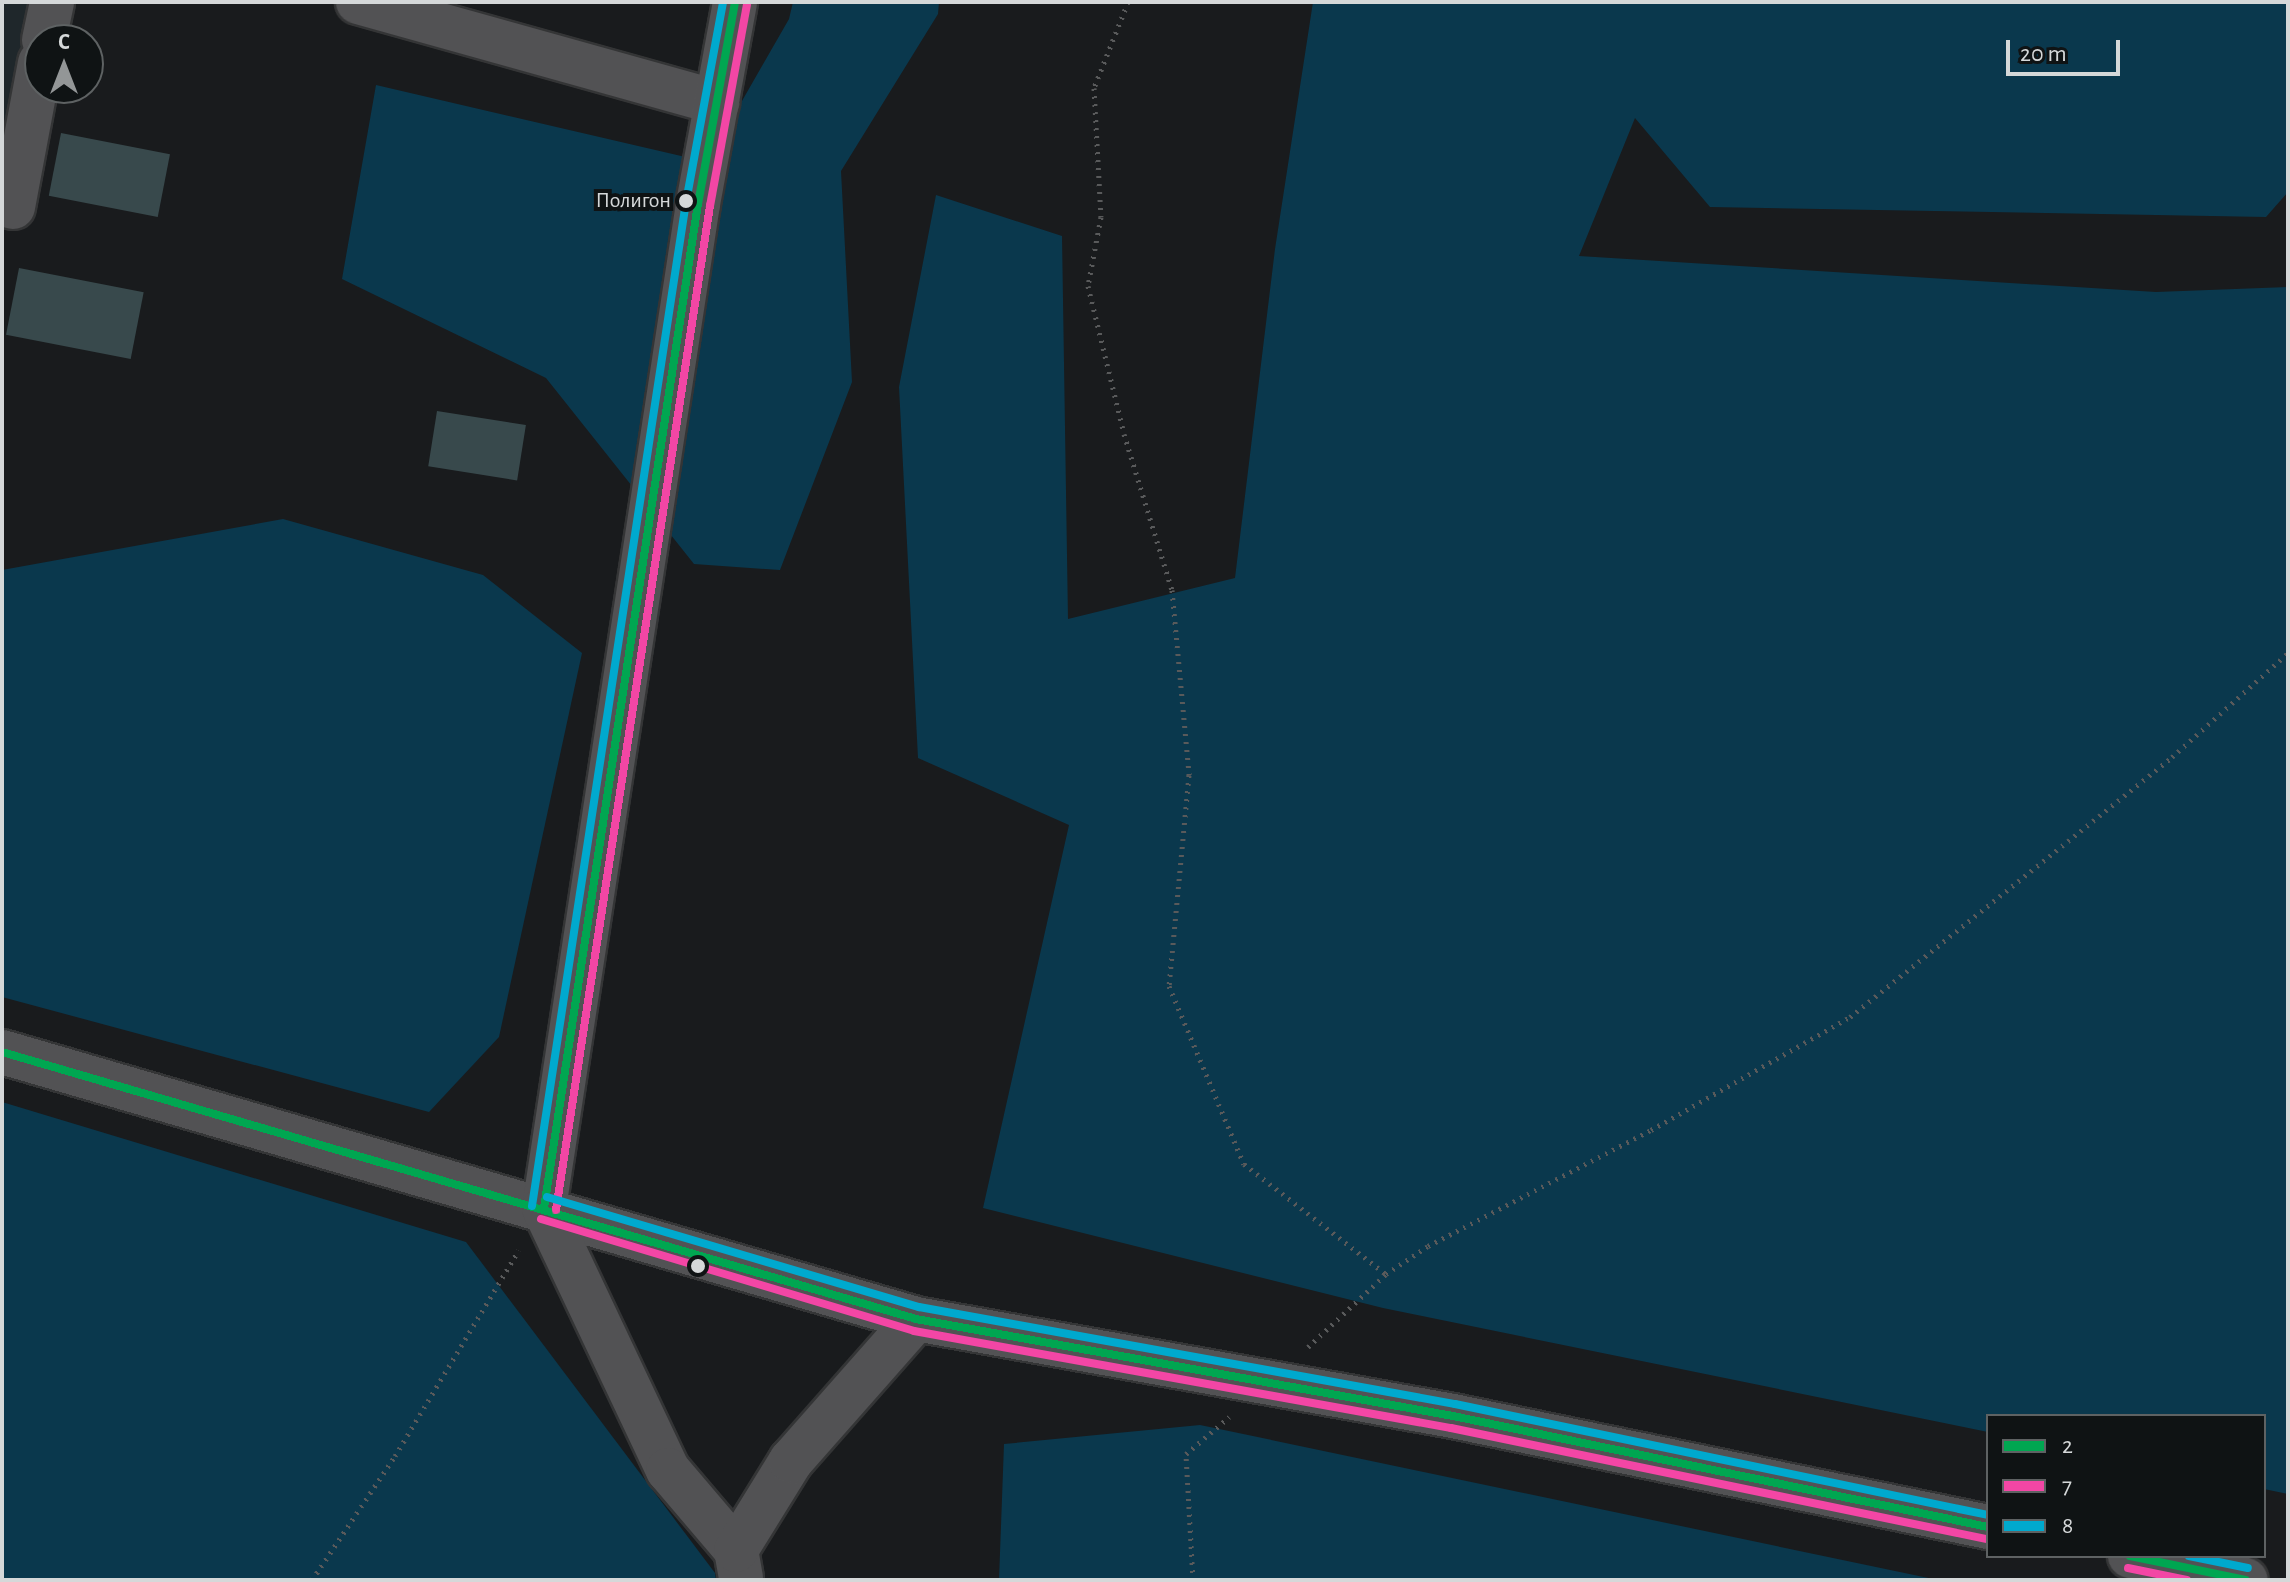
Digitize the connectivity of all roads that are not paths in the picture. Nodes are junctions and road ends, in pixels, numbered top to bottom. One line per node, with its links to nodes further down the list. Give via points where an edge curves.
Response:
1 (52, 2): 4 (street)
2 (358, 2): 5 (street)
3 (735, 2): 5 (street)
4 (47, 24)
5 (717, 102): 9 (street)
6 (32, 104): 7 (street)
7 (13, 207)
8 (2, 1052): 9 (street)
9 (544, 1208): 10 (street); 13 (street, via 668,1470)
10 (916, 1319): 11 (street, via 1453,1416); 13 (street, via 791,1461)
11 (1986, 1527)
12 (2140, 1558): 14 (street)
13 (738, 1565)
14 (2246, 1580)

